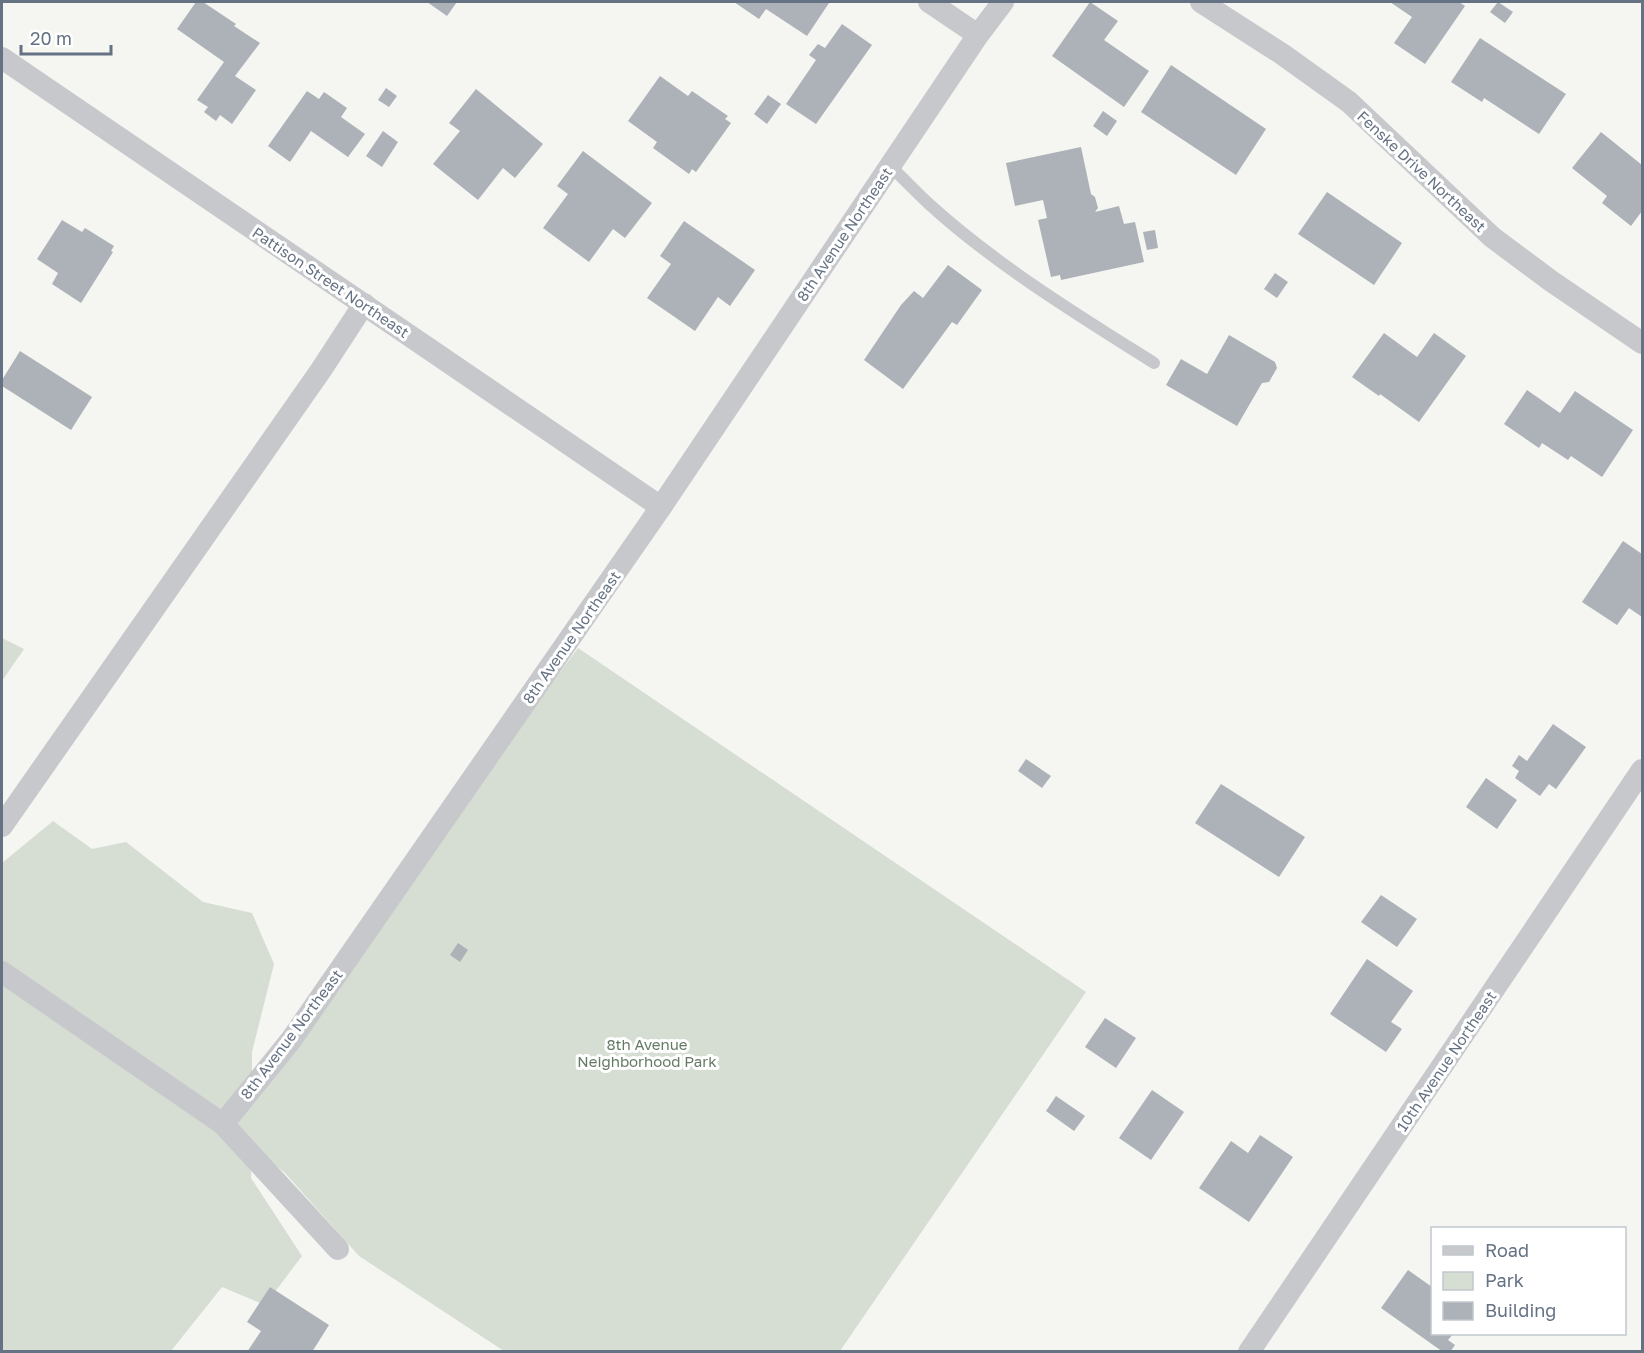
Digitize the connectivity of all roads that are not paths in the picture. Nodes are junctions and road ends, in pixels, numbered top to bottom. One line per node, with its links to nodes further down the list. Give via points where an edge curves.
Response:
1 (929, 2): 4 (street)
2 (1003, 2): 4 (street, 8th Avenue Northeast)
3 (1201, 2): 8 (street, Fenske Drive Northeast, via 1348,102 1492,237)
4 (978, 35): 6 (street, 8th Avenue Northeast)
5 (2, 58): 7 (street, Pattison Street Northeast)
6 (890, 165): 9 (lane, via 929,205 978,245); 10 (street, 8th Avenue Northeast)
7 (364, 304): 10 (street, Pattison Street Northeast); 12 (street)
8 (1642, 343)
9 (1154, 363)
10 (661, 507): 14 (street, 8th Avenue Northeast, via 291,1040)
11 (1642, 770): 16 (street, 10th Avenue Northeast)
12 (2, 826)
13 (2, 972): 14 (street)
14 (223, 1124): 15 (street)
15 (338, 1249)
16 (1249, 1352)

